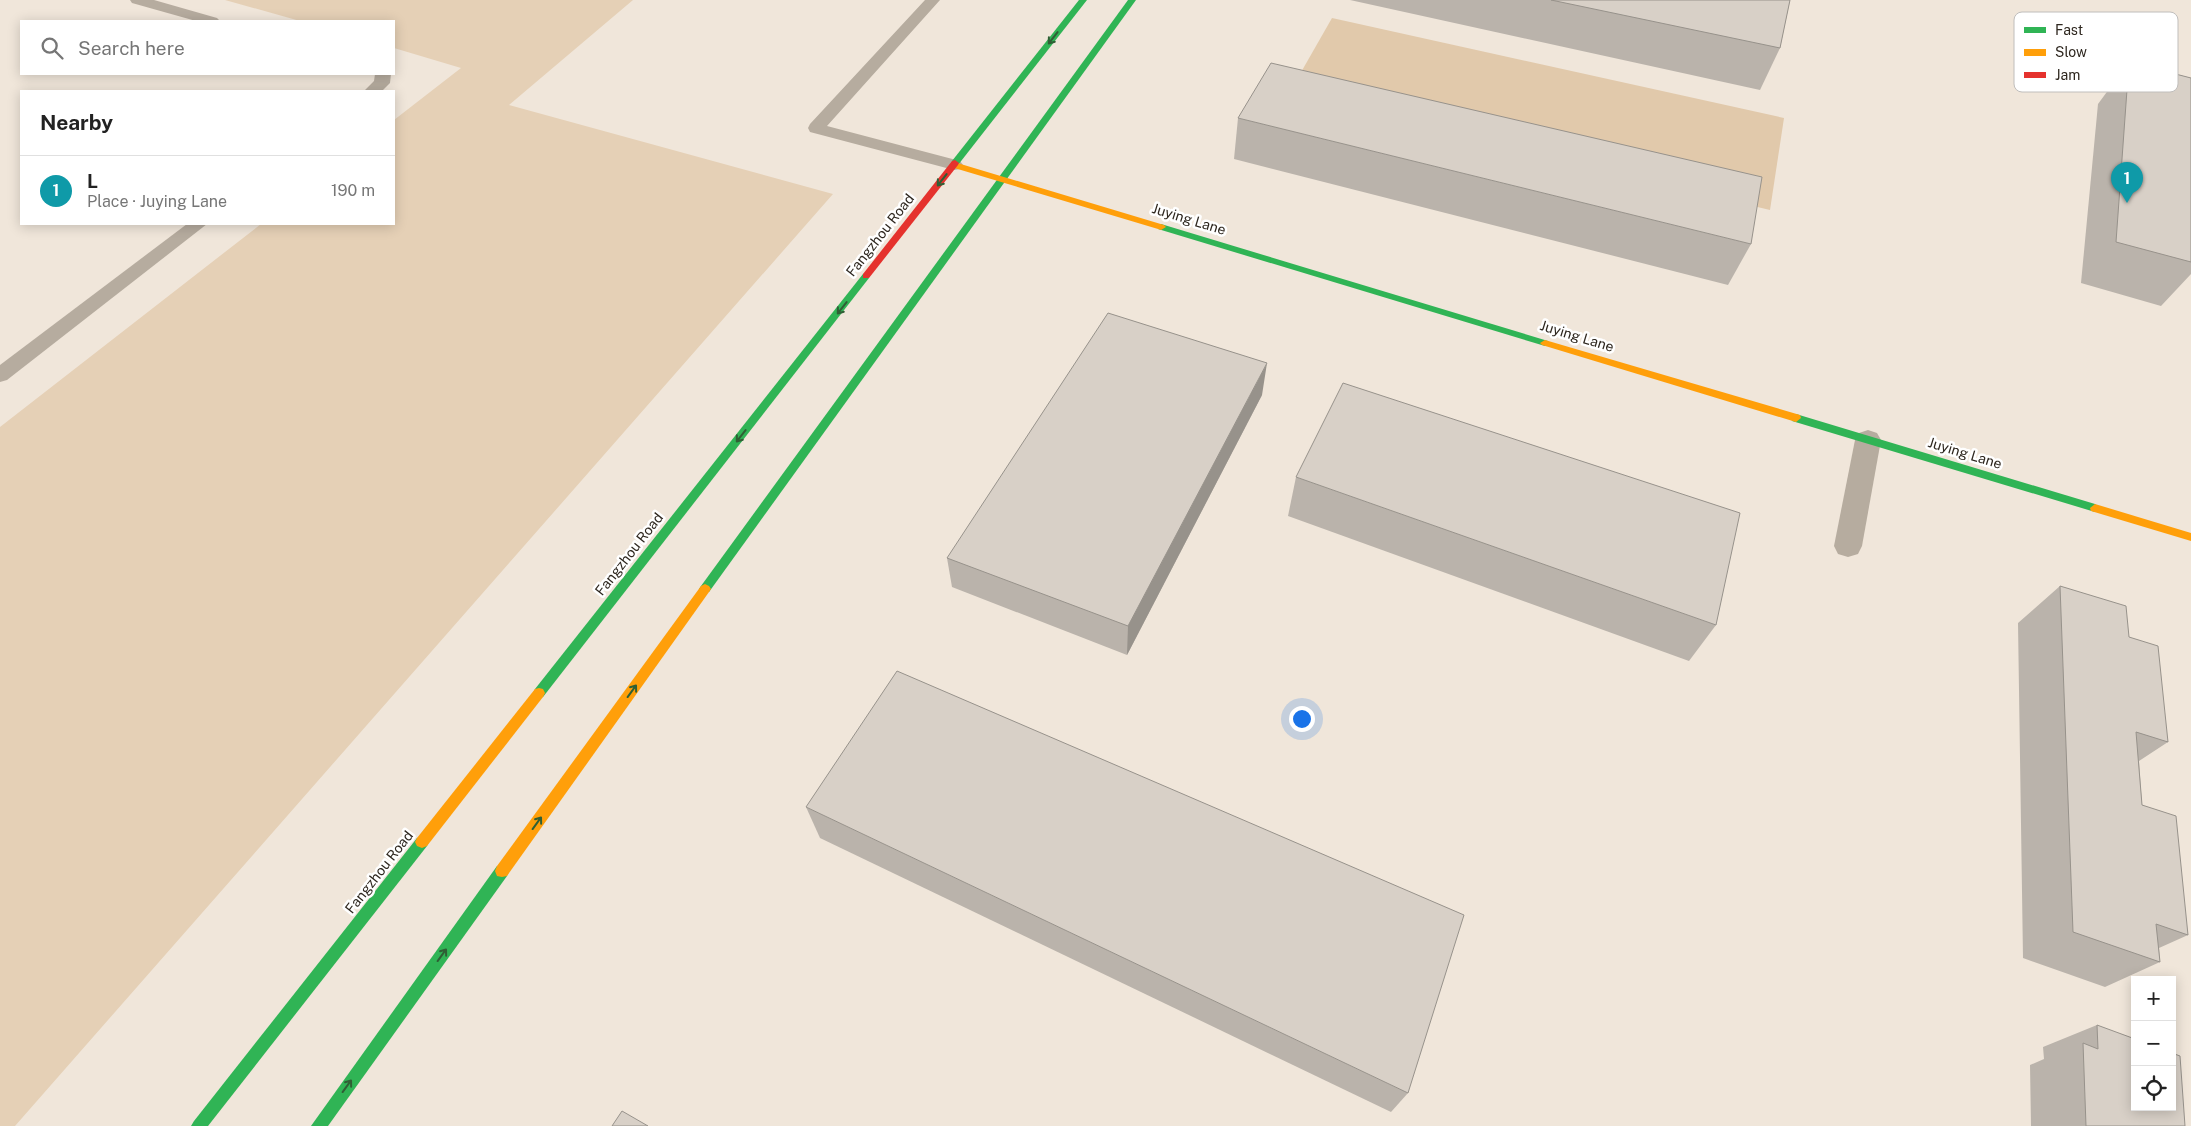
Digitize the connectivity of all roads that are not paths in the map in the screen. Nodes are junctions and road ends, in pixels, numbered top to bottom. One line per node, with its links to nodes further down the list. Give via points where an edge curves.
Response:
1 (137, 0): 5 (lane)
2 (933, 0): 8 (lane, via 816,128)
3 (1083, 0): 8 (main road, Fangzhou Road, one-way to 8)
4 (1132, 0): 9 (main road)
5 (208, 20)
6 (383, 75): 7 (lane, via 382,83)
7 (373, 90)
8 (954, 165): 9 (main road, Juying Lane); 15 (main road, Fangzhou Road, one-way to 15)
9 (1001, 178): 12 (main road, Juying Lane); 16 (main road, one-way to 9)
10 (197, 225): 11 (lane)
11 (0, 375)
12 (1868, 440): 13 (main road, Juying Lane); 14 (street)
13 (2191, 536)
14 (1848, 546)
15 (199, 1126)
16 (319, 1126)

